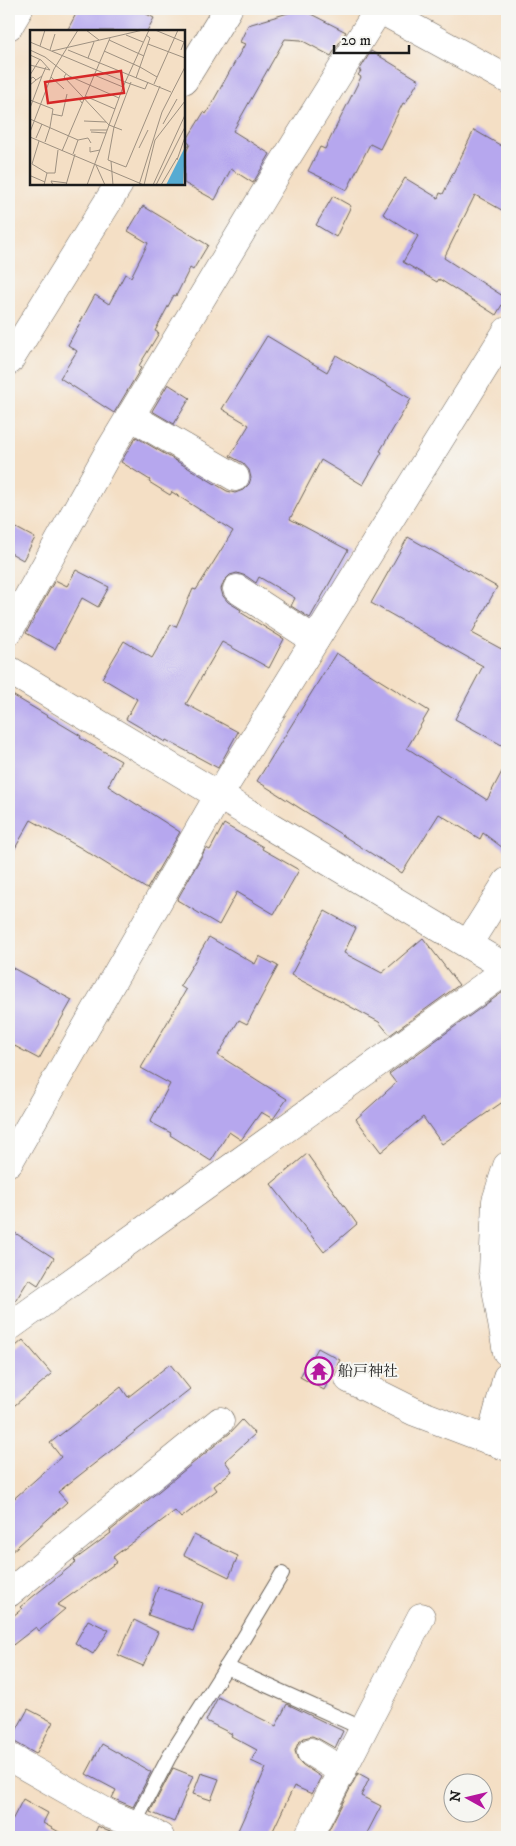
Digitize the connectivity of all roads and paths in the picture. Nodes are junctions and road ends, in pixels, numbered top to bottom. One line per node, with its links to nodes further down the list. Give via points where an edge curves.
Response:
1 (18, 9): 4 (street)
2 (228, 9): 5 (street)
3 (379, 9): 6 (street); 10 (street)
4 (9, 25)
5 (185, 78)
6 (507, 79)
7 (118, 185): 9 (street)
8 (507, 331): 14 (street)
9 (9, 361)
10 (130, 416): 11 (street); 13 (street)
11 (235, 477)
12 (236, 589): 14 (street)
13 (9, 631)
14 (316, 640): 16 (street)
15 (9, 670): 16 (street)
16 (219, 795): 18 (street); 20 (street)
17 (507, 882): 18 (street)
18 (468, 944): 19 (street)
19 (507, 969): 22 (street)
20 (9, 1162)
21 (507, 1166): 23 (street, via 496,1201 493,1271)
22 (9, 1327)
23 (507, 1352)
24 (507, 1377): 27 (street)
25 (349, 1379): 27 (street, via 415,1412)
26 (220, 1421): 29 (street)
27 (499, 1444)
28 (282, 1574): 31 (lane)
29 (9, 1593)
30 (421, 1617): 32 (street)
31 (226, 1667): 32 (lane); 36 (lane, via 169,1757)
32 (364, 1729): 35 (street)
33 (311, 1752): 35 (street)
34 (9, 1757): 36 (street)
35 (342, 1771): 38 (street)
36 (134, 1824): 37 (street)
37 (160, 1837)
38 (308, 1837)

